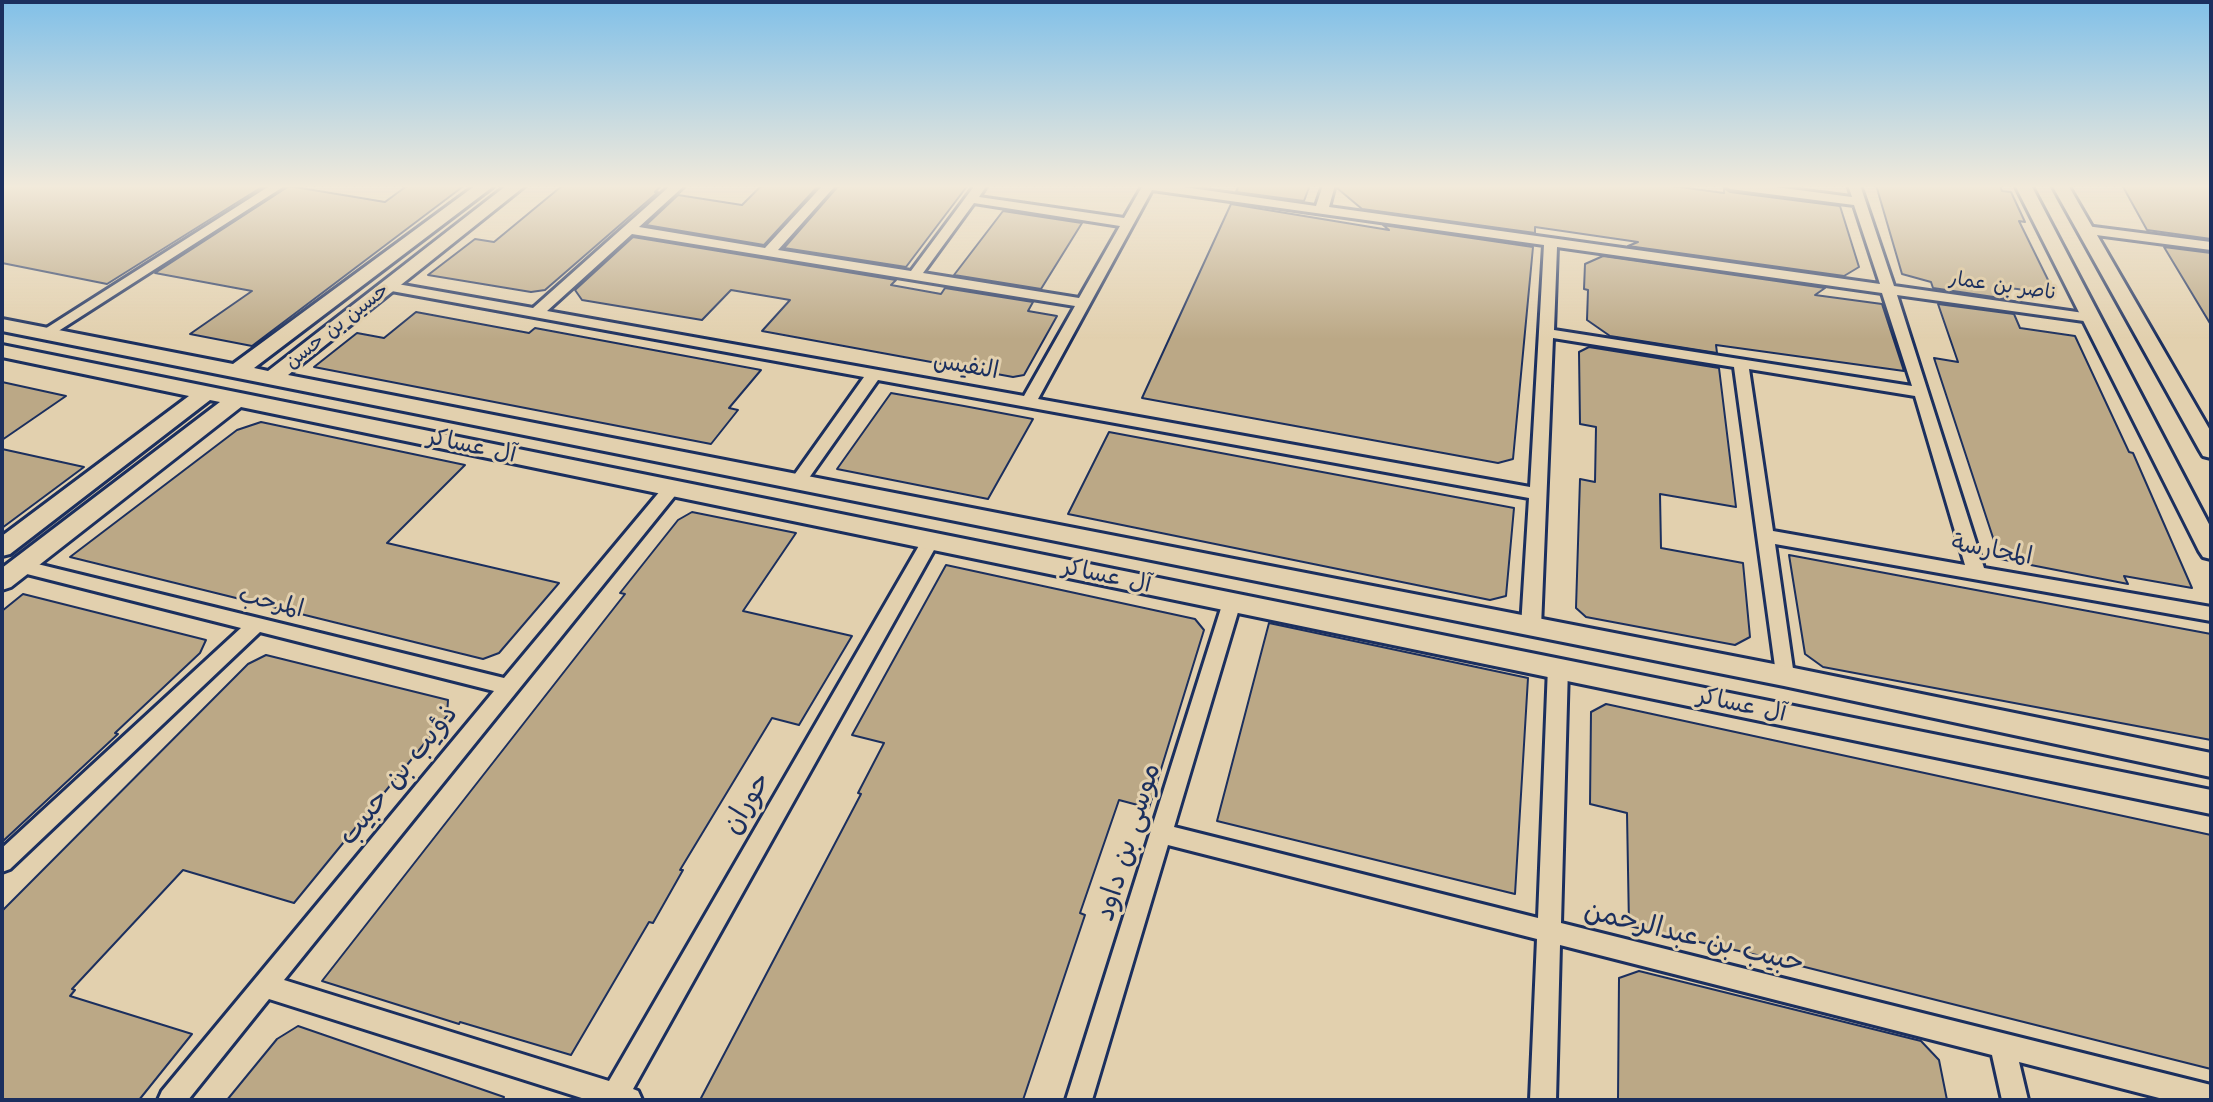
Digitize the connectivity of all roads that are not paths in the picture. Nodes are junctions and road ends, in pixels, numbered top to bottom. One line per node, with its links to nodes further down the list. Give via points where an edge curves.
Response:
1 (199, 236): 25 (street)
2 (418, 236): 28 (street, حسين بن حسن)
3 (451, 236): 18 (street, حسين بن حسن)
4 (624, 236): 21 (street)
5 (671, 236): 16 (street)
6 (782, 236): 16 (street)
7 (943, 236): 17 (street)
8 (1120, 236): 20 (street)
9 (1510, 236): 14 (street, ناصر بن عمار)
10 (1871, 236): 19 (street)
11 (2049, 236): 22 (street)
12 (2090, 236): 37 (street)
13 (2136, 236): 15 (street)
14 (1551, 242): 19 (street, ناصر بن عمار); 24 (street)
15 (2211, 246)
16 (768, 252): 17 (street)
17 (915, 275): 20 (street)
18 (386, 286): 21 (street, النفيس); 30 (street, حسين بن حسن)
19 (1889, 291): 22 (street, ناصر بن عمار); 32 (street)
20 (1083, 303): 34 (street)
21 (536, 313): 29 (street, النفيس)
22 (2091, 318): 47 (street)
23 (2, 325): 25 (street, آل عساكر)
24 (1547, 333): 27 (street); 40 (street)
25 (44, 334): 28 (street, آل عساكر)
26 (2, 351): 31 (street, آل عساكر)
27 (1741, 364): 32 (street); 44 (street)
28 (236, 372): 30 (street, آل عساكر)
29 (874, 374): 34 (street, النفيس); 38 (street)
30 (269, 380): 38 (street, آل عساكر)
31 (207, 392): 33 (street, آل عساكر); 35 (street)
32 (1922, 392): 50 (street)
33 (239, 398): 36 (street); 39 (street, آل عساكر)
34 (1029, 401): 40 (street, النفيس)
35 (151, 434): 36 (street, via 180,422 192,426); 41 (street)
36 (183, 440): 42 (street)
37 (2211, 451)
38 (798, 481): 43 (street, آل عساكر)
39 (672, 488): 45 (street, آل عساكر); 58 (street, ذؤيب بن حبيب)
40 (1538, 494): 55 (street)
41 (71, 498): 42 (street); 46 (street)
42 (102, 504): 49 (street)
43 (1019, 526): 48 (street); 55 (street, آل عساكر)
44 (1764, 536): 50 (street, المحارسة); 57 (street)
45 (930, 541): 48 (street, آل عساكر); 66 (street, حوران)
46 (2, 548)
47 (2211, 551)
48 (1005, 555): 52 (street, آل عساكر)
49 (21, 566): 51 (street); 54 (street, المرحب)
50 (1976, 571): 53 (street, المحارسة)
51 (2, 581)
52 (1232, 602): 56 (street, آل عساكر); 61 (street, موسى بن داود)
53 (2211, 614)
54 (256, 625): 58 (street, المرحب); 62 (street)
55 (1531, 627): 57 (street, آل عساكر)
56 (1558, 667): 60 (street, آل عساكر); 63 (street)
57 (1784, 676): 59 (street, آل عساكر)
58 (508, 687): 64 (street, ذؤيب بن حبيب)
59 (2211, 765)
60 (2211, 802)
61 (1162, 834): 63 (street, حبيب بن عبدالرحمن); 69 (street, موسى بن داود)
62 (2, 862)
63 (1550, 933): 65 (street, حبيب بن عبدالرحمن); 70 (street)
64 (266, 986): 66 (street); 68 (street, ذؤيب بن حبيب)
65 (2002, 1044): 67 (street, حبيب بن عبدالرحمن); 71 (street)
66 (622, 1098)
67 (2211, 1098)
68 (171, 1100)
69 (1079, 1100)
70 (1543, 1100)
71 (2015, 1100)

